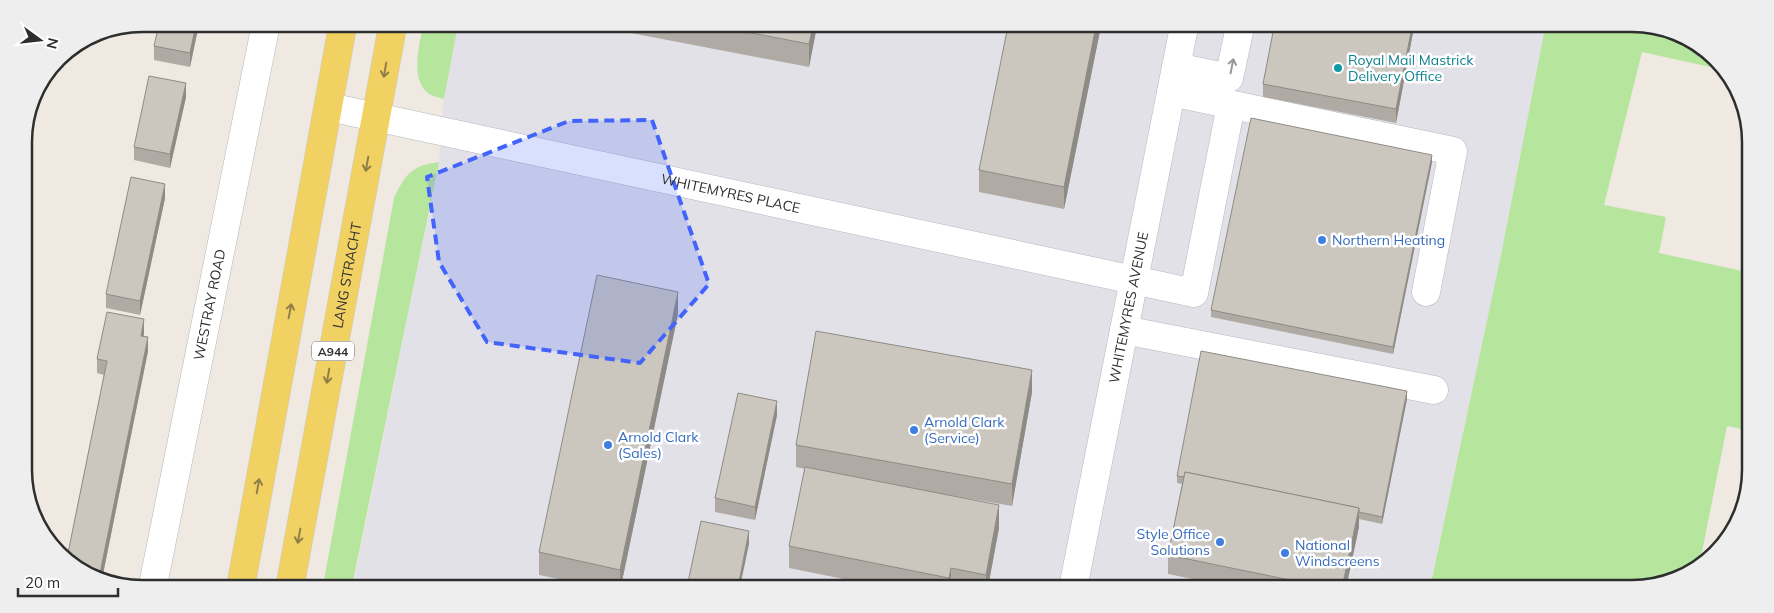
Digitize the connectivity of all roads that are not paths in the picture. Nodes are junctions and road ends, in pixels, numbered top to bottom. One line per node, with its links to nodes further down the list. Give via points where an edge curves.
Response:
1 (264, 32): 14 (street, WESTRAY ROAD)
2 (342, 32): 8 (main road)
3 (392, 32): 9 (main road, LANG STRACHT / A944, one-way to 9)
4 (1183, 32): 6 (street, WHITEMYRES AVENUE)
5 (1239, 32): 6 (street, one-way to 5, via 1230,78)
6 (1174, 79): 7 (street); 10 (street, WHITEMYRES AVENUE)
7 (1231, 105): 10 (street, WHITEMYRES PLACE, via 1194,293); 11 (street, via 1453,152)
8 (329, 108): 9 (street, WHITEMYRES PLACE); 15 (main road, one-way to 8)
9 (376, 116): 10 (street, WHITEMYRES PLACE); 16 (main road, LANG STRACHT / A944, one-way to 16)
10 (1134, 281): 12 (street, WHITEMYRES AVENUE)
11 (1426, 292)
12 (1124, 330): 13 (street); 17 (street, WHITEMYRES AVENUE)
13 (1434, 390)
14 (154, 580)
15 (242, 580)
16 (291, 580)
17 (1075, 580)

